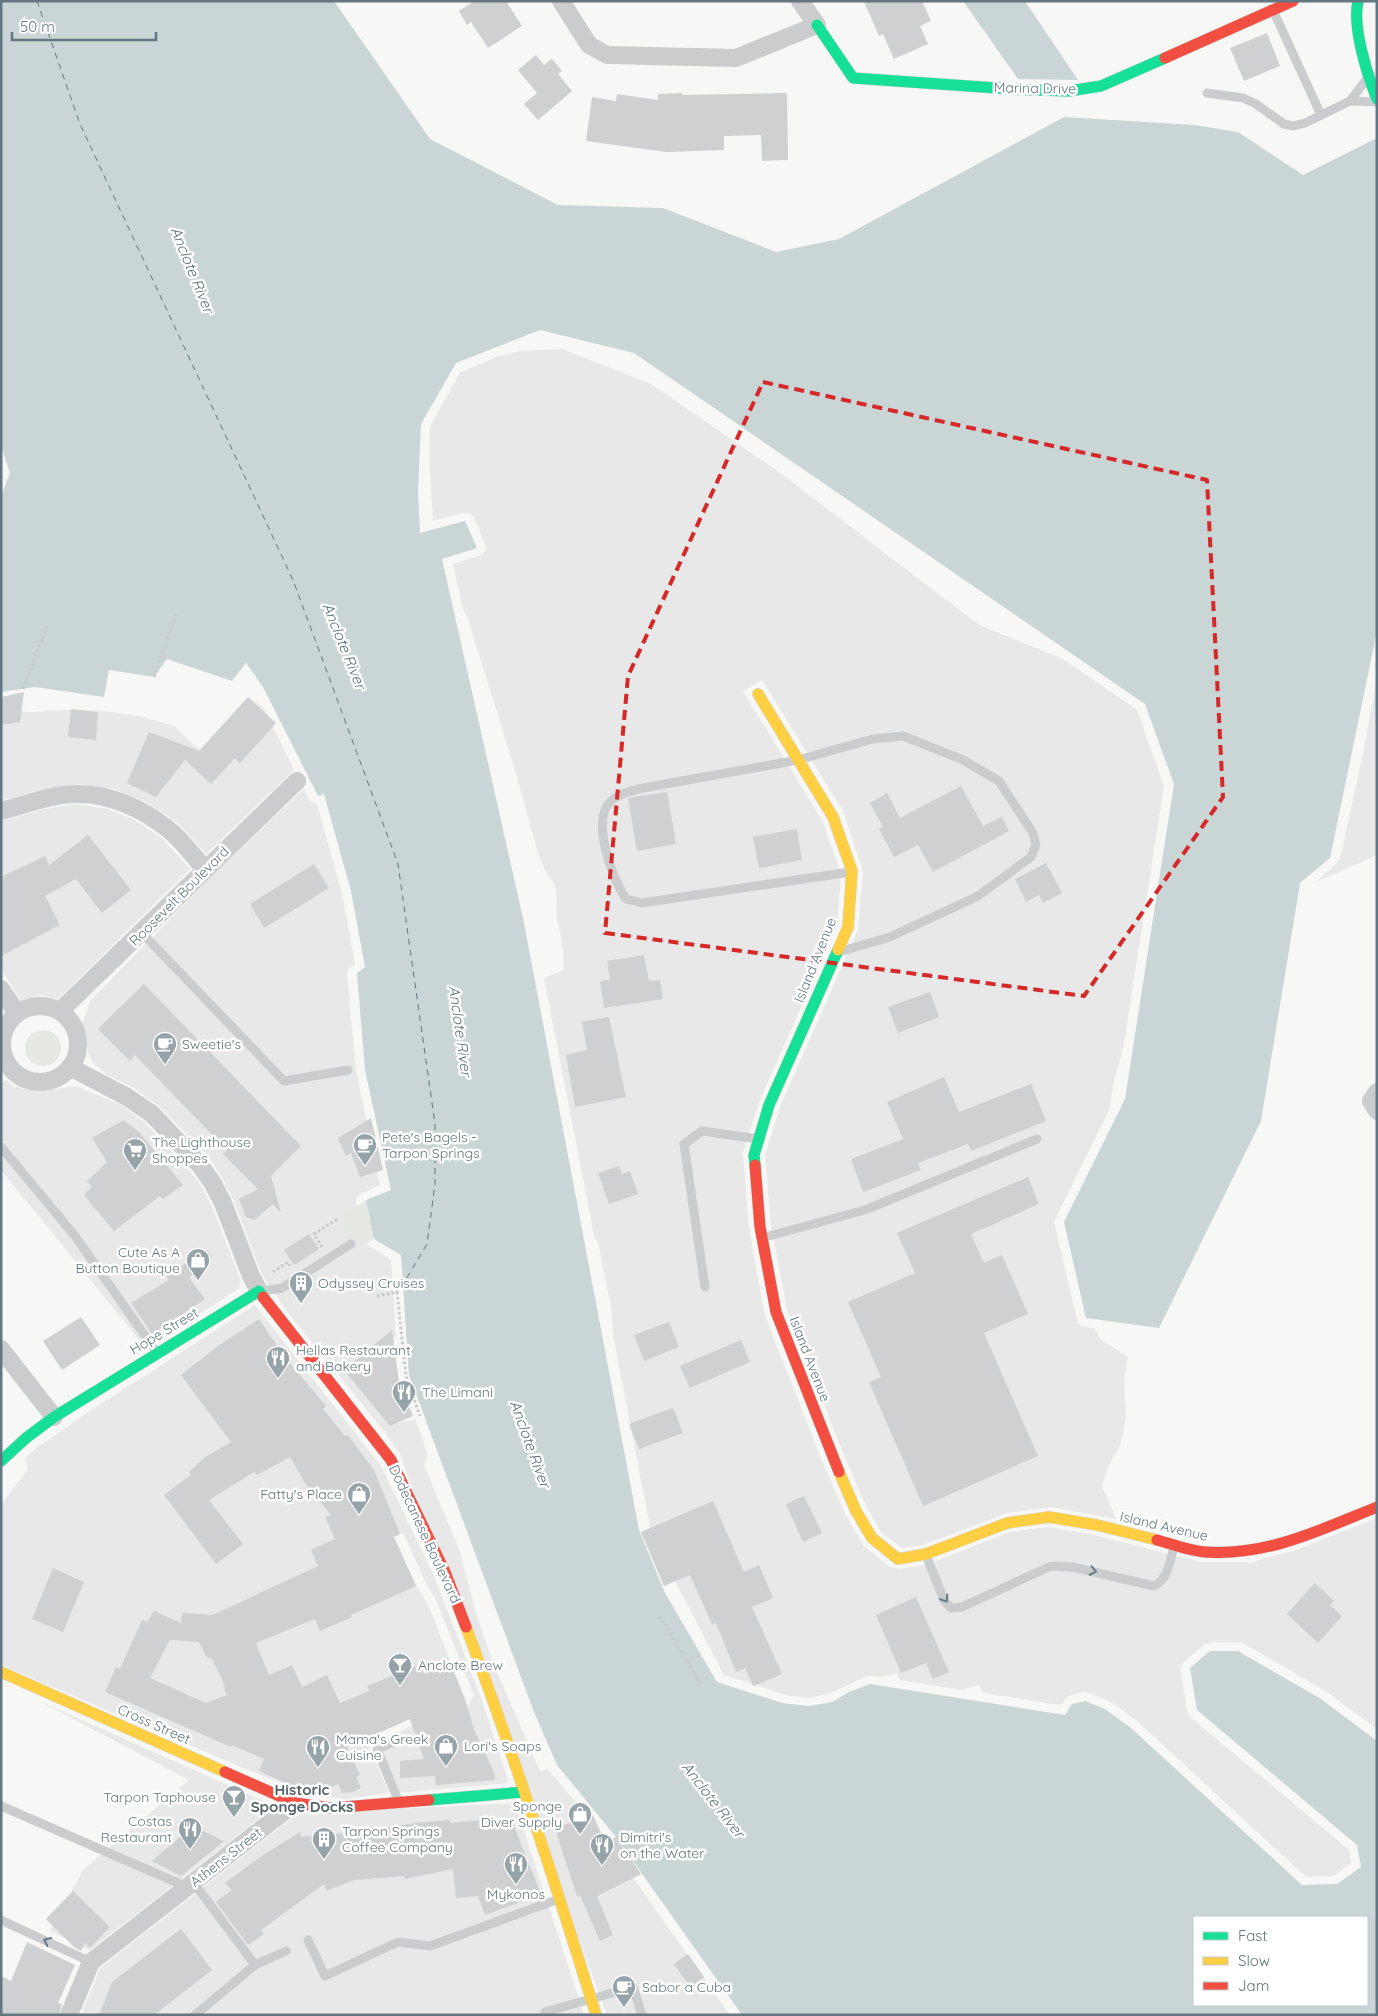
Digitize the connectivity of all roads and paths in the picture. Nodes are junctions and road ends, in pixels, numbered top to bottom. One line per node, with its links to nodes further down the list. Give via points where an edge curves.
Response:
1 (561, 1): 6 (street, via 589,45 607,55 736,58)
2 (800, 1): 6 (street, Marina Drive)
3 (1293, 1): 5 (street, Marina Drive)
4 (1358, 1): 7 (street, via 1355,14)
5 (1273, 10): 6 (street, Marina Drive, via 1101,86 1069,91 853,78); 11 (lane)
6 (817, 25)
7 (1368, 78): 9 (lane); 10 (street)
8 (1206, 93): 11 (lane, via 1243,98 1284,124 1293,126)
9 (1350, 101): 10 (lane); 11 (lane)
10 (1377, 101)
11 (1321, 115)
12 (176, 615): 14 (path)
13 (48, 624): 15 (path)
14 (154, 677)
15 (23, 689)
16 (758, 694): 17 (street, Island Avenue)
17 (798, 760): 21 (street, Island Avenue, via 833,817); 21 (lane, via 642,788 623,793 610,802 604,810 602,833 618,888 626,899 642,903); 23 (lane, via 873,739 903,736 963,760 1000,781 1033,833 1036,846 1031,856 978,896 890,937)
18 (297, 781): 20 (street, Roosevelt Boulevard)
19 (1, 811): 20 (street, via 76,794 112,799 139,810 170,830)
20 (205, 869): 22 (street, Roosevelt Boulevard)
21 (852, 872): 23 (street, Island Avenue, via 848,927)
22 (142, 933): 25 (street, Roosevelt Boulevard); 29 (lane, via 284,1080)
23 (837, 952): 32 (street, Island Avenue, via 770,1104)
24 (1, 989): 26 (street)
25 (60, 1011): 26 (street, via 38,1006); 28 (street, via 76,1031 76,1056)
26 (17, 1013): 27 (street, via 4,1032)
27 (5, 1068): 28 (street, via 38,1082 61,1076)
28 (70, 1068): 42 (street, Dodecanese Boulevard, via 127,1097 152,1114 199,1164 222,1203)
29 (348, 1070)
30 (1377, 1092): 31 (street, via 1371,1101)
31 (1377, 1111)
32 (758, 1139): 36 (street, Island Avenue, via 754,1155); 41 (lane, via 702,1131 684,1144)
33 (1037, 1140): 36 (lane, via 865,1210)
34 (1, 1147): 45 (lane, via 75,1236)
35 (339, 1218): 38 (path, via 314,1234 323,1249)
36 (762, 1238): 51 (street, Island Avenue, via 776,1312 856,1511 872,1538 898,1559)
37 (351, 1244): 42 (lane, Hope Street, via 282,1288)
38 (316, 1254)
39 (293, 1269): 40 (path, via 288,1262)
40 (273, 1272)
41 (704, 1287)
42 (259, 1291): 45 (street, Hope Street); 58 (street, Dodecanese Boulevard, via 391,1460 445,1572)
43 (377, 1296): 46 (path, via 397,1291 406,1376)
44 (1, 1349): 47 (street)
45 (157, 1353): 47 (street, Hope Street)
46 (420, 1416)
47 (54, 1417): 48 (street, Hope Street)
48 (1, 1461)
49 (1377, 1507): 50 (street, Island Avenue, via 1290,1542 1245,1552 1204,1552)
50 (1174, 1545): 51 (street, Island Avenue, via 1097,1525 1049,1517 1007,1523); 51 (lane, one-way to 50, via 944,1600 952,1608 962,1607 1051,1566 1072,1567 1154,1586 1166,1573)
51 (926, 1554)
52 (660, 1616): 54 (path)
53 (701, 1654): 54 (path)
54 (687, 1662): 56 (path)
55 (1, 1672): 60 (street, Cross Street)
56 (702, 1687)
57 (401, 1739): 59 (lane, via 377,1749)
58 (524, 1792): 59 (street); 63 (street, Dodecanese Boulevard)
59 (399, 1802): 60 (street, via 330,1808)
60 (295, 1803): 62 (street, Athens Street)
61 (1, 1806): 62 (lane)
62 (191, 1885): 67 (street, Athens Street); 68 (lane)
63 (559, 1898): 65 (lane, via 430,1946 398,1942 325,1976); 69 (street, Dodecanese Boulevard)
64 (1, 1920): 67 (lane, one-way to 64)
65 (308, 1940)
66 (286, 1951): 68 (lane)
67 (91, 1962): 71 (street, Athens Street)
68 (255, 1966): 72 (lane)
69 (591, 1998): 70 (lane); 73 (street, Dodecanese Boulevard); 74 (lane, via 633,1987)
70 (545, 2012)
71 (69, 2015)
72 (194, 2015)
73 (596, 2015)
74 (642, 2015)

